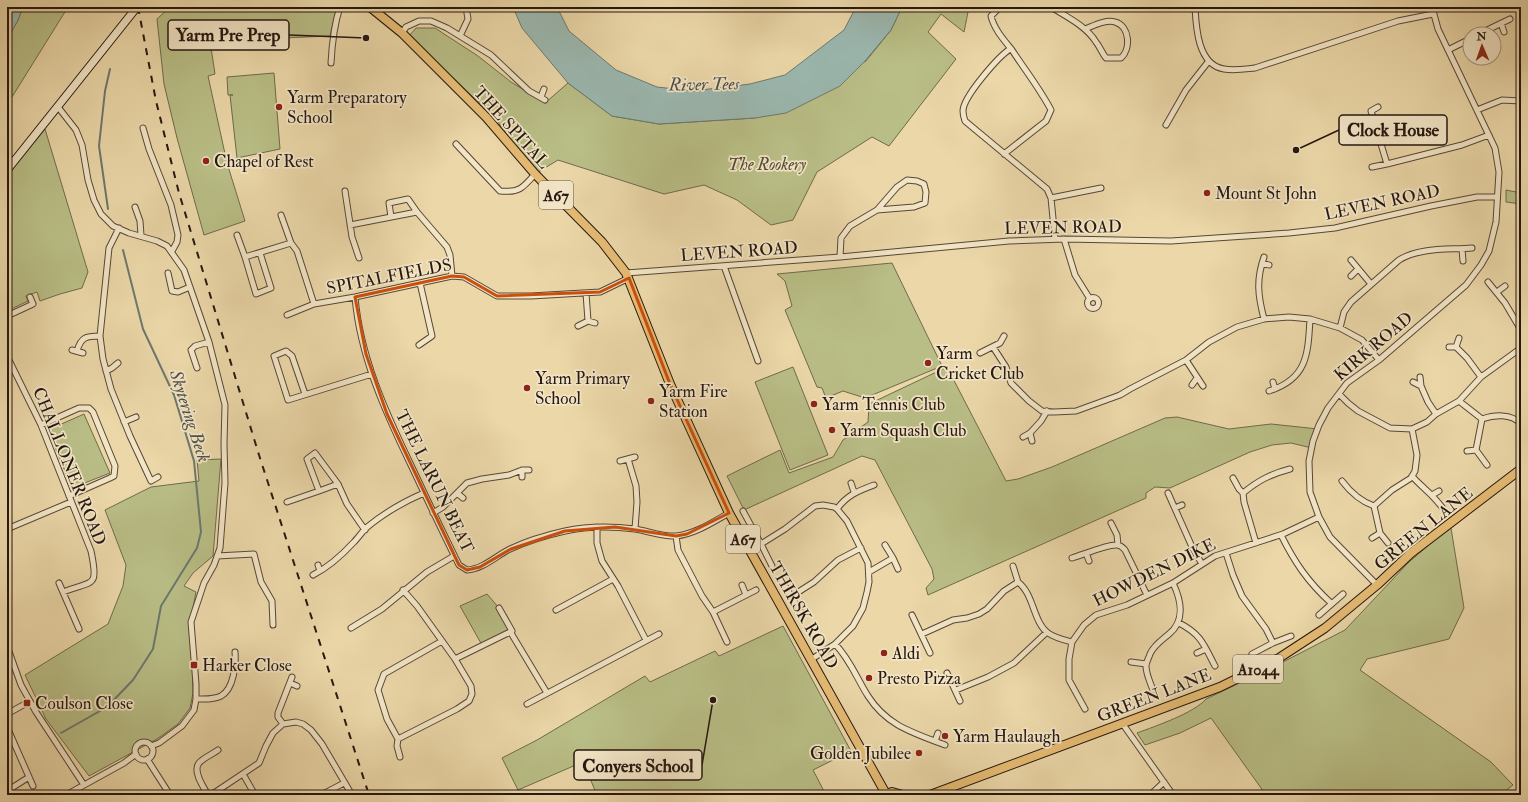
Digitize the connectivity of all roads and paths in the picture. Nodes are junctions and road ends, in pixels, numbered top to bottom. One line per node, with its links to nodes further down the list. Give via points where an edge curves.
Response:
1 (137, 7): 24 (main road)
2 (340, 7): 21 (street, via 334,27)
3 (370, 7): 15 (main road, THE SPITAL / A67)
4 (466, 7): 16 (street, via 468,19)
5 (1000, 7): 18 (street, via 991,16)
6 (1051, 7): 13 (street)
7 (1195, 7): 20 (street, via 1199,37)
8 (1432, 7): 9 (street, KIRK ROAD)
9 (1433, 14): 19 (street, KIRK ROAD); 20 (street, via 1398,21 1255,68 1222,69)
10 (1510, 19): 11 (street)
11 (1501, 23): 12 (street); 14 (street)
12 (1495, 26)
13 (1085, 29): 13 (street, via 1097,42 1106,58 1121,58 1125,55 1128,44 1126,35 1124,28 1116,22)
14 (1504, 32)
15 (402, 33): 16 (street, via 406,27 419,21 431,21); 35 (main road, THE SPITAL / A67, via 486,117)
16 (460, 36): 22 (street, via 491,55 529,91 543,98)
17 (1462, 43): 19 (street)
18 (1010, 49): 31 (street, via 1051,110 1046,121); 31 (street, via 993,64 970,95 963,110 964,121)
19 (1448, 50): 26 (street, KIRK ROAD)
20 (1208, 62): 27 (street, via 1186,90 1168,122)
21 (331, 63)
22 (544, 89)
23 (1521, 101): 26 (street, via 1502,100)
24 (58, 107): 34 (main road); 46 (street, via 76,130 82,145 88,180 101,214 113,226)
25 (1378, 107): 32 (street, via 1371,111)
26 (1477, 110): 29 (street, KIRK ROAD)
27 (1175, 124)
28 (143, 128): 54 (street, via 171,205 178,235)
29 (1489, 136): 32 (street); 38 (street, KIRK ROAD, via 1499,172)
30 (464, 143): 35 (street, via 458,146 500,191 516,191)
31 (1004, 154): 39 (street, via 1047,189)
32 (1388, 164): 33 (street)
33 (1372, 167)
34 (7, 170)
35 (535, 174): 68 (main road, THE SPITAL / A67, via 602,242)
36 (1101, 188): 39 (street)
37 (345, 192): 45 (street)
38 (1498, 197): 49 (street, LEVEN ROAD, via 1477,197 1335,228 1289,233 1171,241); 103 (street, KIRK ROAD, via 1496,222 1489,251 1481,265 1466,285)
39 (1051, 198): 50 (street)
40 (135, 207): 47 (street)
41 (877, 210): 41 (street, via 897,187 908,180 924,184 925,203 914,207); 57 (street, via 850,226 840,238)
42 (417, 212): 44 (street); 44 (street, via 408,199 389,203); 67 (street, via 447,248)
43 (281, 215): 51 (street, SPITALFIELDS)
44 (391, 217): 45 (street)
45 (350, 225): 59 (street)
46 (119, 228): 47 (street); 90 (street, via 109,248)
47 (141, 235): 54 (street, via 158,241)
48 (237, 235): 56 (street)
49 (1064, 238): 50 (street, LEVEN ROAD); 79 (street, via 1075,275)
50 (1055, 239): 57 (street, LEVEN ROAD)
51 (291, 243): 55 (street); 80 (street, SPITALFIELDS, via 297,251)
52 (1472, 248): 53 (street)
53 (1462, 249): 61 (street); 72 (street, via 1408,254)
54 (172, 251): 73 (street)
55 (260, 253): 56 (street); 56 (street, via 271,288 256,294)
56 (245, 257)
57 (840, 257): 64 (street, LEVEN ROAD)
58 (1264, 257): 62 (street)
59 (359, 258)
60 (1351, 260): 65 (street)
61 (1463, 261)
62 (1262, 263): 63 (street); 83 (street, via 1258,284)
63 (1269, 265)
64 (724, 266): 68 (street, LEVEN ROAD); 104 (street)
65 (1358, 270): 69 (street); 72 (street)
66 (168, 273): 73 (street, via 172,291 178,292)
67 (452, 276): 71 (street, SPITALFIELDS); 76 (street, SPITALFIELDS, via 464,277 497,296)
68 (628, 276): 76 (street, SPITALFIELDS, via 600,292); 169 (main road, THIRSK ROAD / A67, via 670,384)
69 (1351, 276)
70 (1488, 282): 75 (street)
71 (420, 283): 77 (street, SPITALFIELDS); 94 (street, via 432,336)
72 (1371, 284): 88 (street, via 1351,302 1344,312)
73 (190, 286): 93 (street)
74 (1505, 286): 75 (street)
75 (1497, 292): 89 (street)
76 (586, 293): 85 (street)
77 (355, 297): 80 (street, SPITALFIELDS); 108 (street, THE LARUN BEAT)
78 (30, 298): 82 (street, via 33,304)
79 (1090, 299)
80 (314, 304): 81 (street, SPITALFIELDS)
81 (287, 315)
82 (7, 316)
83 (1264, 319): 84 (street, via 1289,317); 102 (street, via 1237,327 1209,342)
84 (1310, 320): 88 (street); 117 (street, via 1304,364 1293,379)
85 (588, 321): 86 (street); 87 (street)
86 (595, 323)
87 (578, 326)
88 (1340, 328): 103 (street, via 1362,340)
89 (1521, 330)
90 (100, 336): 99 (street, via 84,338 75,350); 107 (street)
91 (1004, 336): 95 (street, via 1000,343)
92 (1458, 338): 97 (street)
93 (209, 342): 106 (street, via 195,346 191,350); 188 (street, via 225,405 223,529)
94 (419, 345)
95 (993, 347): 100 (street); 122 (street, via 1006,367 1011,383 1029,401 1042,411)
96 (1449, 347): 97 (street)
97 (1456, 347): 110 (street)
98 (1521, 348): 110 (street)
99 (83, 353)
100 (980, 353)
101 (7, 356): 128 (street, CHALLONER ROAD)
102 (1186, 360): 111 (street); 122 (street, via 1102,403 1076,411)
103 (1379, 360): 120 (street, KIRK ROAD, via 1347,383)
104 (758, 361)
105 (118, 362): 107 (street)
106 (197, 368)
107 (106, 371): 126 (street)
108 (372, 374): 119 (street); 154 (street, THE LARUN BEAT, via 387,414)
109 (1420, 377): 116 (street)
110 (1481, 377): 121 (street)
111 (1197, 378): 114 (street); 115 (street)
112 (1273, 382): 117 (street)
113 (1413, 382): 116 (street)
114 (1192, 385)
115 (1203, 386)
116 (1421, 386): 123 (street)
117 (1275, 389): 118 (street)
118 (1269, 391)
119 (305, 394): 119 (street, via 288,400 274,356 286,351 292,356)
120 (1339, 394): 129 (street, via 1358,411 1390,428); 170 (street, KIRK ROAD, via 1319,425 1309,461 1310,492)
121 (1459, 401): 123 (street); 125 (street)
122 (1047, 411): 130 (street, via 1042,421)
123 (1436, 414): 129 (street, via 1427,422)
124 (136, 416): 126 (street)
125 (1482, 419): 127 (street, via 1490,416 1509,416); 133 (street)
126 (124, 422): 144 (street, via 151,481)
127 (1520, 422)
128 (41, 425): 160 (street, CHALLONER ROAD); 160 (street, via 79,408 89,408 93,412 112,459 116,471 114,476)
129 (1412, 429): 143 (street, via 1417,455 1416,471)
130 (1030, 433): 131 (street); 132 (street)
131 (1023, 437)
132 (1032, 440)
133 (1476, 450): 134 (street); 138 (street)
134 (1467, 451)
135 (635, 457): 136 (street)
136 (628, 459): 137 (street); 174 (street, via 636,486)
137 (620, 461)
138 (1487, 465)
139 (1290, 469): 157 (street, via 1272,473)
140 (1521, 469): 207 (main road, GREEN LANE / A1044, via 1411,553)
141 (522, 470): 142 (street); 145 (street); 155 (street, via 467,483)
142 (529, 470)
143 (1412, 476): 158 (street); 163 (street)
144 (158, 477)
145 (522, 477)
146 (1233, 478): 157 (street)
147 (1342, 481): 163 (street, via 1353,495)
148 (851, 483): 153 (street)
149 (338, 484): 151 (street); 151 (street, via 315,453 307,460); 175 (street, via 347,504)
150 (874, 485): 153 (street)
151 (319, 491): 161 (street)
152 (1438, 491): 158 (street)
153 (854, 492): 166 (street, via 843,500)
154 (424, 493): 168 (street, THE LARUN BEAT); 175 (street, via 384,514)
155 (457, 493): 159 (street); 168 (street)
156 (1168, 493): 165 (street)
157 (1244, 493): 180 (street, via 1244,502)
158 (1432, 495): 164 (street)
159 (463, 498)
160 (70, 499): 173 (street); 210 (street, CHALLONER ROAD, via 91,551 94,576 89,584)
161 (287, 502)
162 (1182, 504): 165 (street)
163 (1374, 506): 176 (street)
164 (1442, 507)
165 (1175, 508): 193 (street)
166 (837, 509): 182 (street, via 823,505 815,506); 185 (street, via 847,521)
167 (743, 511): 182 (street)
168 (433, 513): 189 (street, THE LARUN BEAT)
169 (729, 513): 178 (street, THE LARUN BEAT, via 687,534); 245 (main road, THIRSK ROAD / A67)
170 (1319, 517): 177 (street, HOWDEN DIKE); 207 (street, KIRK ROAD, via 1330,537)
171 (1111, 523): 184 (street, via 1117,535)
172 (597, 527): 174 (street, THE LARUN BEAT); 189 (street, THE LARUN BEAT, via 538,538 472,569 467,570 459,565); 201 (street, via 600,555)
173 (7, 529)
174 (635, 529): 178 (street, THE LARUN BEAT)
175 (365, 530): 198 (street, via 328,567)
176 (1380, 533): 179 (street); 181 (street)
177 (1280, 535): 180 (street, HOWDEN DIKE); 215 (street, via 1297,565)
178 (676, 536): 218 (street, via 678,550)
179 (1372, 538)
180 (1256, 543): 186 (street, HOWDEN DIKE)
181 (1388, 543)
182 (761, 544): 195 (street)
183 (885, 545): 190 (street)
184 (1118, 545): 187 (street); 213 (street, via 1125,550)
185 (861, 548): 199 (street); 214 (street, via 838,560 814,582)
186 (1226, 553): 193 (street, HOWDEN DIKE); 237 (street, via 1232,575 1242,596)
187 (1086, 554): 191 (street); 192 (street)
188 (217, 556): 224 (street, via 254,554 261,582 272,601); 257 (street, via 190,622)
189 (454, 556): 208 (street)
190 (893, 558): 197 (street); 199 (street)
191 (1072, 558)
192 (1089, 561)
193 (1202, 564): 204 (street, HOWDEN DIKE)
194 (318, 565): 198 (street)
195 (772, 566)
196 (1013, 566): 203 (street)
197 (898, 569)
198 (320, 571): 200 (street)
199 (869, 572): 238 (street, via 868,592 862,608 853,626)
200 (313, 575)
201 (613, 579): 217 (street); 233 (street)
202 (782, 582): 214 (street)
203 (1018, 582): 229 (street, via 1024,588); 231 (street, via 978,614 953,620)
204 (1173, 582): 213 (street, HOWDEN DIKE); 223 (street, via 1180,602)
205 (59, 583): 210 (street)
206 (742, 585): 212 (street)
207 (1377, 585): 264 (main road, GREEN LANE / A1044, via 1325,628 1279,658 1220,687)
208 (403, 590): 226 (street, via 382,609); 234 (street)
209 (756, 590): 212 (street)
210 (63, 592): 222 (street)
211 (1343, 594): 215 (street)
212 (746, 595): 218 (street)
213 (1147, 595): 236 (street, HOWDEN DIKE, via 1127,605 1096,615 1084,625)
214 (792, 596): 219 (street)
215 (1331, 603): 221 (street)
216 (499, 608): 228 (street)
217 (556, 610)
218 (713, 612): 235 (street)
219 (802, 614)
220 (912, 615): 231 (street)
221 (1318, 615)
222 (76, 623): 225 (street); 227 (street)
223 (1179, 623): 240 (street, via 1200,638); 248 (street, via 1157,644)
224 (273, 625)
225 (70, 626)
226 (351, 628)
227 (79, 629)
228 (512, 631): 246 (street); 256 (street)
229 (1047, 632): 236 (street); 254 (street, via 1014,663)
230 (659, 634): 233 (street)
231 (922, 634): 242 (street)
232 (1291, 636): 237 (street)
233 (646, 640): 256 (street)
234 (442, 642): 246 (street); 267 (street, via 384,674 380,682 378,690 387,719)
235 (727, 642)
236 (1072, 642): 261 (street, HOWDEN DIKE, via 1069,680 1084,707)
237 (1273, 643): 244 (street)
238 (835, 644): 245 (street); 268 (street, via 879,710 902,728)
239 (7, 646): 279 (street, via 21,685)
240 (1206, 649): 243 (street); 249 (street)
241 (235, 652): 251 (street)
242 (930, 653)
243 (1197, 653)
244 (1252, 654)
245 (812, 659): 282 (main road, THIRSK ROAD / A67)
246 (456, 660): 267 (street, via 471,686 472,694 469,701)
247 (1131, 662): 248 (street)
248 (1146, 664): 255 (street)
249 (1215, 666)
250 (947, 673): 254 (street)
251 (232, 676): 252 (street); 257 (street, via 222,696 210,700)
252 (225, 679)
253 (297, 686): 263 (street, via 291,680 278,713)
254 (956, 690): 258 (street)
255 (1153, 690)
256 (547, 693): 260 (street)
257 (196, 699): 270 (street, via 194,710 182,726)
258 (960, 701)
259 (25, 704): 262 (street)
260 (527, 704)
261 (1075, 707)
262 (7, 714)
263 (282, 724): 275 (street, via 273,733 259,763); 278 (street, via 296,722 311,730)
264 (1122, 724): 277 (street); 290 (main road, GREEN LANE / A1044)
265 (7, 727): 276 (street)
266 (938, 733): 268 (street)
267 (398, 739): 273 (street)
268 (935, 741): 269 (street)
269 (945, 745)
270 (151, 746): 272 (street, via 145,742 139,744 136,747); 274 (street, via 152,754)
271 (218, 750): 285 (street, via 198,766 199,780)
272 (136, 754): 274 (street, via 140,759); 279 (street)
273 (400, 757)
274 (147, 759): 284 (street)
275 (243, 774): 285 (street); 286 (street)
276 (29, 777): 280 (street); 281 (street)
277 (1164, 782): 291 (street); 292 (street)
278 (344, 783): 287 (street); 288 (street)
279 (84, 785): 283 (street)
280 (33, 786)
281 (7, 791)
282 (885, 794): 289 (main road, A67, via 898,792)
283 (66, 795)
284 (170, 795)
285 (210, 795)
286 (255, 795)
287 (321, 795)
288 (352, 795)
289 (903, 795)
290 (930, 795)
291 (1150, 795)
292 (1173, 795)

